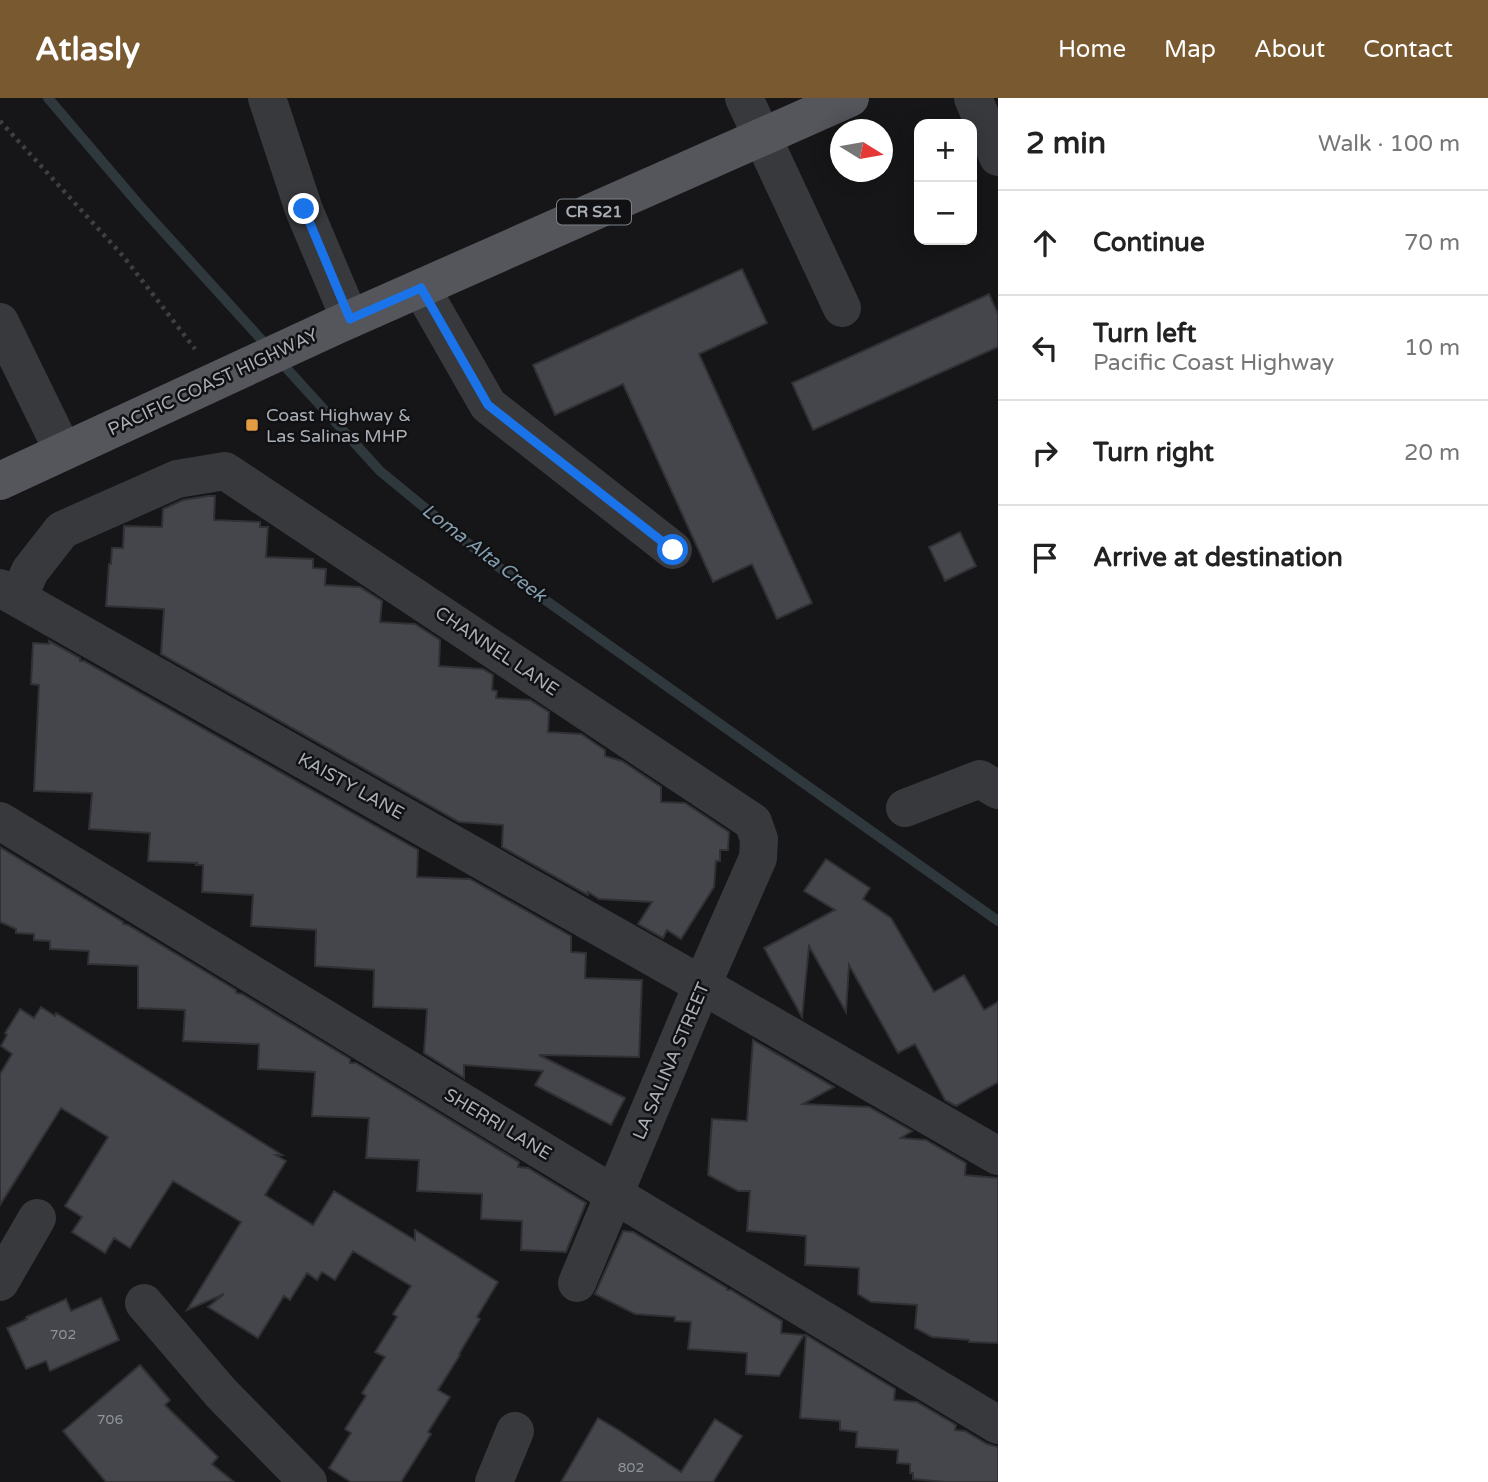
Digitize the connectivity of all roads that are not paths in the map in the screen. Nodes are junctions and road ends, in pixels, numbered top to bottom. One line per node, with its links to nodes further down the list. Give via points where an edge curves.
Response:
1 (267, 98): 9 (street)
2 (744, 98): 5 (street)
3 (850, 98): 5 (main road, PACIFIC COAST HIGHWAY / CR S21)
4 (973, 98): 6 (street)
5 (763, 137): 7 (main road, PACIFIC COAST HIGHWAY / CR S21); 8 (street)
6 (998, 157)
7 (421, 288): 9 (main road, PACIFIC COAST HIGHWAY / CR S21); 14 (street, via 488,405)
8 (842, 308)
9 (344, 322): 12 (main road, PACIFIC COAST HIGHWAY / CR S21)
10 (0, 323): 11 (street)
11 (8, 361): 12 (street)
12 (63, 451): 13 (main road, PACIFIC COAST HIGHWAY / CR S21)
13 (0, 481)
14 (673, 550)
15 (9, 593): 19 (street, CHANNEL LANE, via 62,530 177,479 225,471 753,822); 20 (street, KAISTY LANE)
16 (992, 780): 17 (street)
17 (905, 808)
18 (0, 821): 22 (street, SHERRI LANE)
19 (759, 839): 20 (street, LA SALINA STREET, via 758,858)
20 (702, 985): 21 (street); 22 (street, LA SALINA STREET)
21 (998, 1156)
22 (615, 1195): 25 (street, LA SALINA STREET); 27 (street, SHERRI LANE)
23 (37, 1218): 24 (street)
24 (0, 1282)
25 (577, 1283)
26 (144, 1303): 29 (street)
27 (998, 1425)
28 (515, 1431): 30 (street)
29 (308, 1482)
30 (494, 1482)

